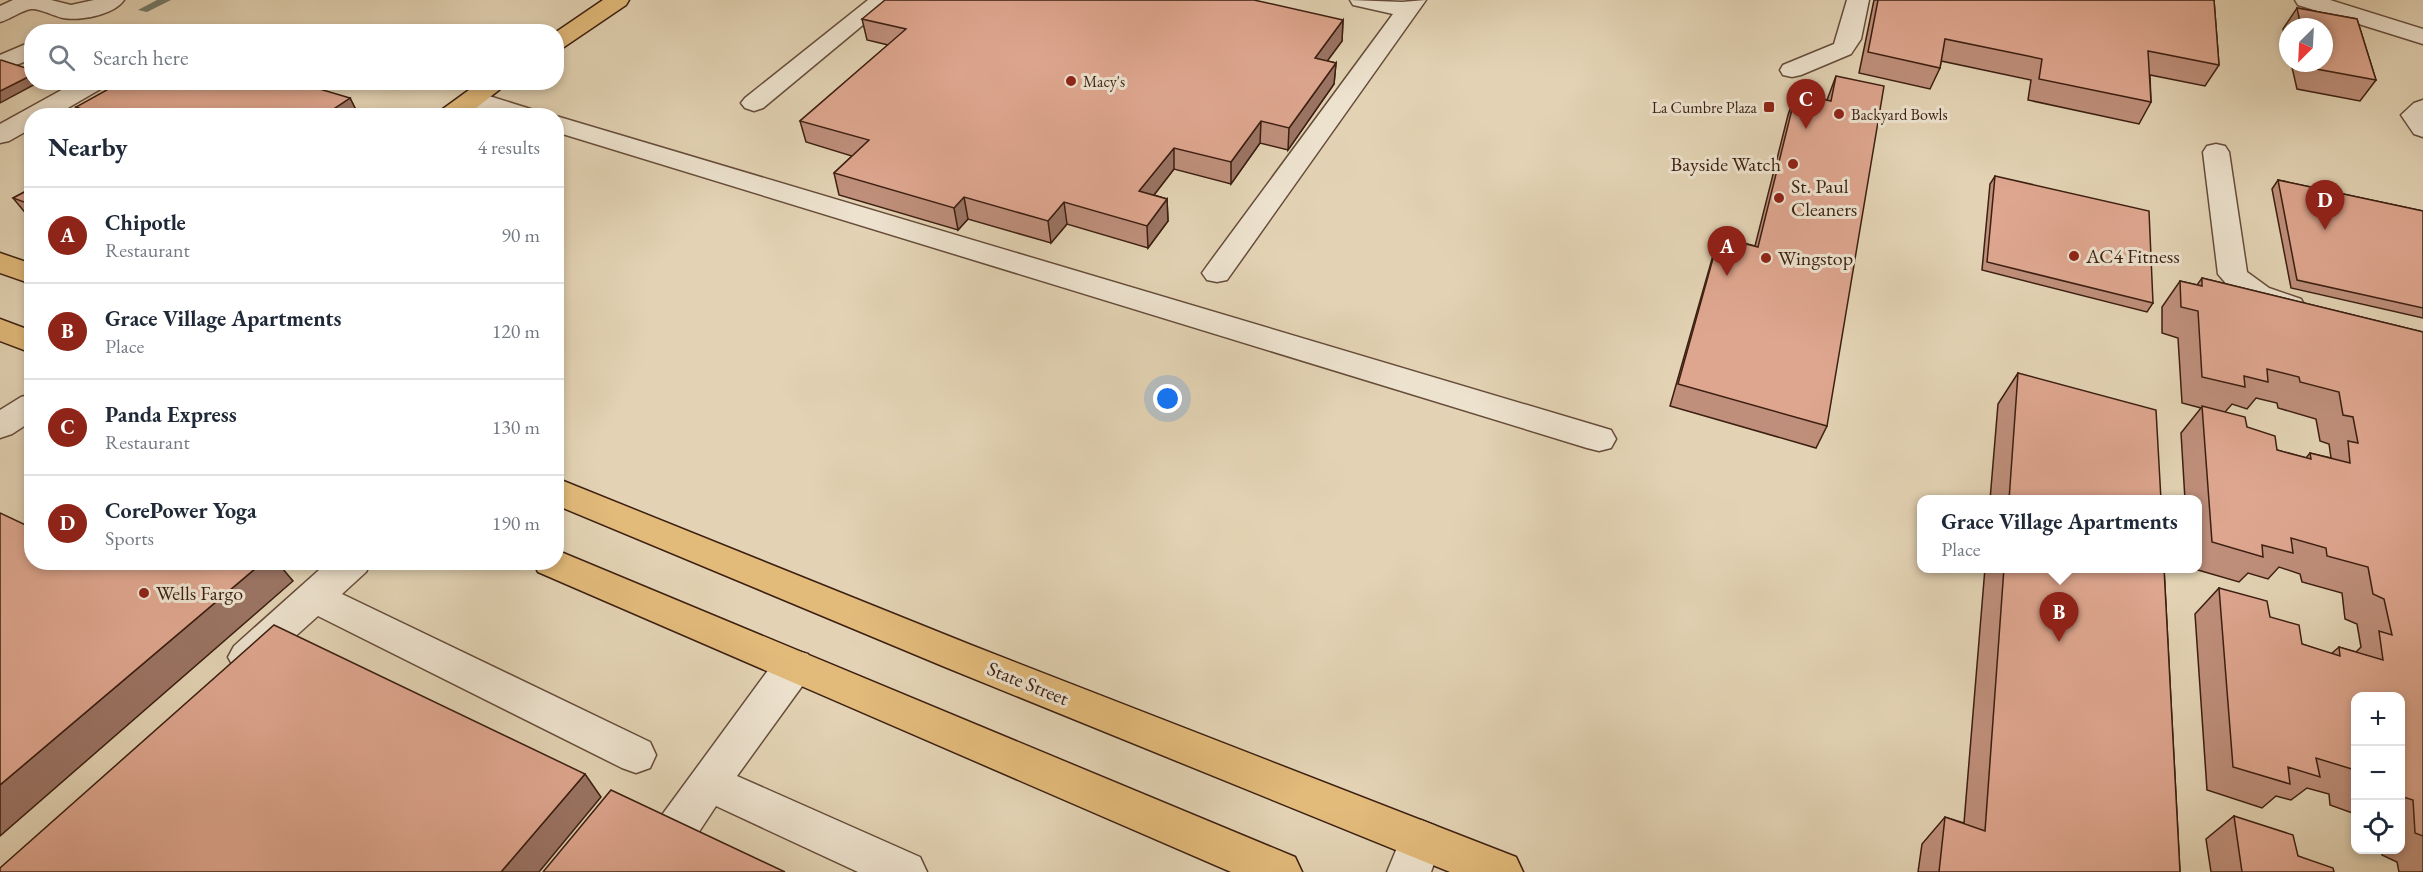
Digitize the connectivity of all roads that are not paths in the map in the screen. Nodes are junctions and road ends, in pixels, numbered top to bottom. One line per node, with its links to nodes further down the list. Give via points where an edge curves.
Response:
1 (30, 0): 2 (street, via 70,14); 9 (street)
2 (113, 0)
3 (618, 0): 10 (main road)
4 (882, 0): 18 (street)
5 (1361, 0): 8 (street)
6 (1858, 0): 14 (street, via 1843,49)
7 (2306, 0): 11 (street)
8 (1412, 5): 30 (street)
9 (0, 15)
10 (564, 37)
11 (2423, 37)
12 (24, 52): 13 (street)
13 (0, 64)
14 (1792, 70)
15 (80, 90): 19 (street)
16 (486, 90): 17 (main road)
17 (473, 99): 20 (main road); 21 (street)
18 (754, 104)
19 (48, 108)
20 (460, 108)
21 (502, 108)
22 (2423, 108): 25 (street, via 2414,115)
23 (24, 121): 26 (street)
24 (564, 126): 36 (street)
25 (2423, 129)
26 (0, 135)
27 (2216, 152): 31 (street, via 2234,274 2243,287 2275,303)
28 (0, 262): 29 (main road)
29 (24, 272)
30 (1217, 273)
31 (2320, 313)
32 (0, 329): 33 (main road)
33 (24, 340)
34 (24, 410): 35 (street)
35 (0, 426)
36 (1599, 439)
37 (564, 494): 46 (main road, State Street, via 969,660)
38 (564, 568): 41 (main road)
39 (344, 570): 40 (street)
40 (314, 597): 42 (street); 43 (street)
41 (794, 666): 44 (street); 48 (main road)
42 (219, 682)
43 (636, 754)
44 (708, 783): 45 (street); 47 (street)
45 (674, 833)
46 (1415, 856): 49 (main road, State Street)
47 (904, 872)
48 (1280, 872)
49 (1501, 872)

